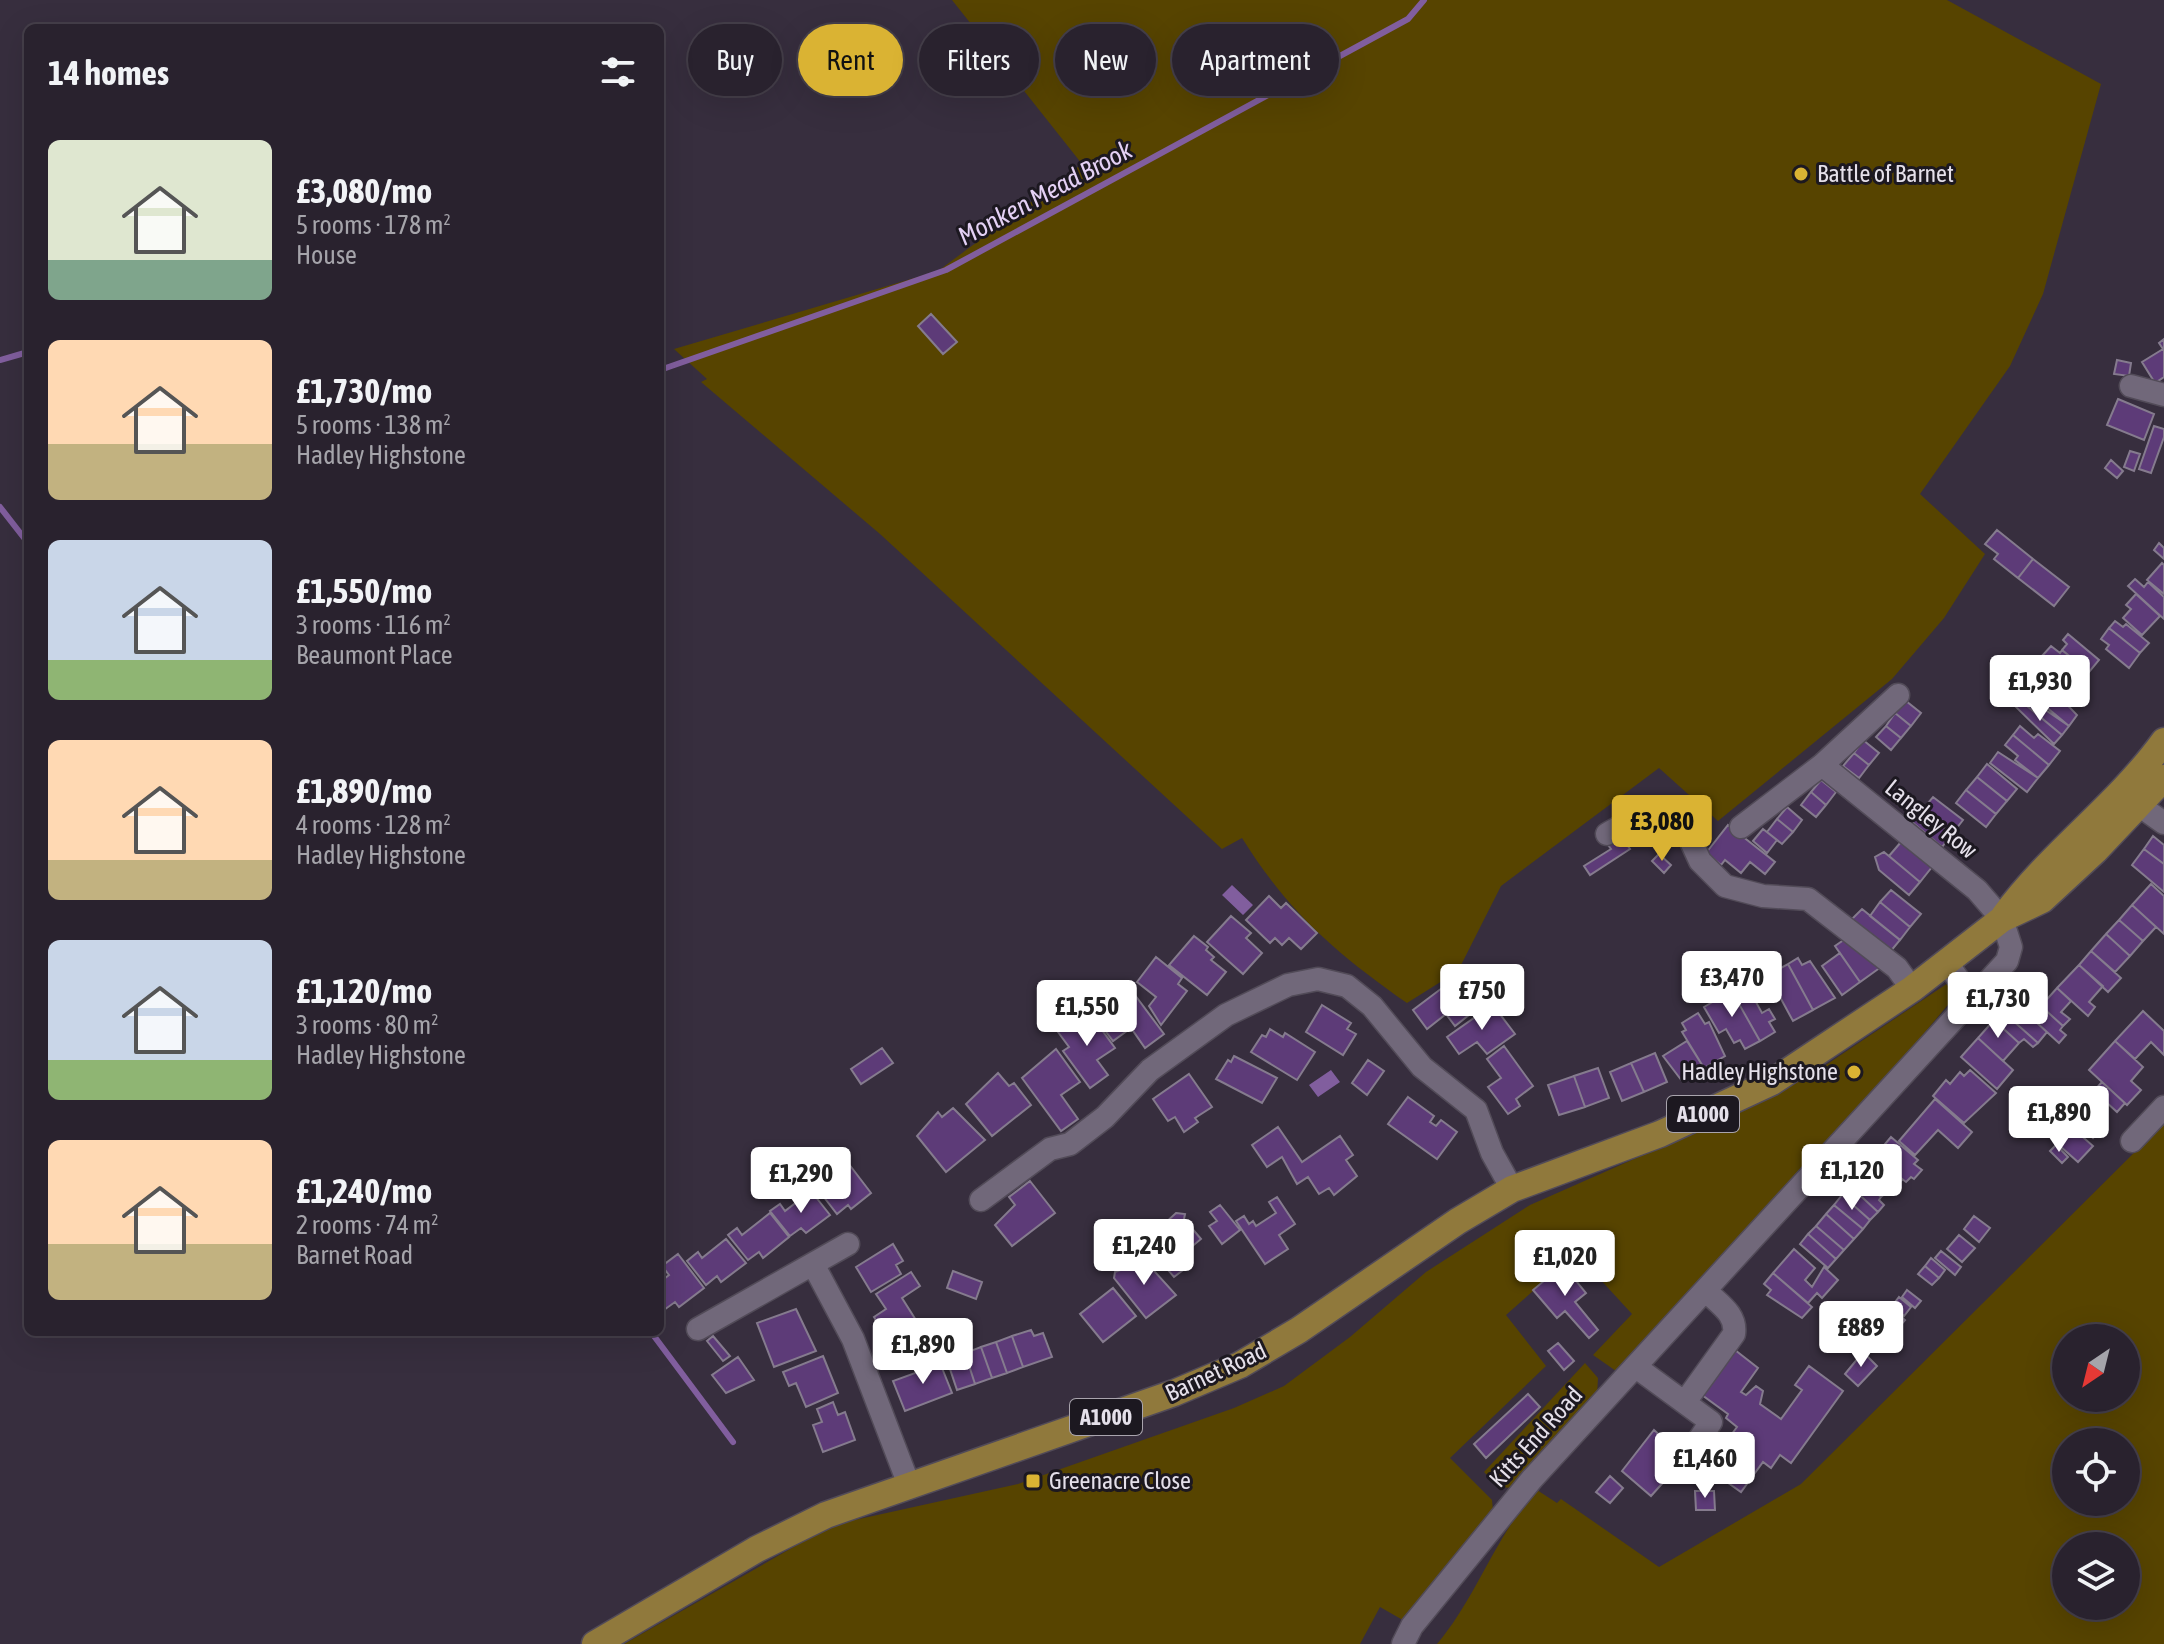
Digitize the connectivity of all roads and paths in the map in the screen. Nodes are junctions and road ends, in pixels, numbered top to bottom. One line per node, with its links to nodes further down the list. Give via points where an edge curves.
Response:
1 (2131, 386): 2 (street)
2 (2164, 395)
3 (1898, 695): 5 (street)
4 (2164, 741): 7 (main road, A1000)
5 (1822, 765): 9 (street); 11 (street, Langley Row, via 1977,890)
6 (2164, 778): 7 (main road, A1000)
7 (2131, 800): 8 (street); 11 (main road, A1000, via 2042,900)
8 (2164, 823)
9 (1741, 827)
10 (1607, 834): 13 (street, via 1646,817 1685,828 1700,861 1725,886 1808,899 1897,968)
11 (2002, 919): 12 (main road, A1000); 14 (street, via 2011,947 2007,961)
12 (1946, 962): 13 (main road, A1000); 14 (street)
13 (1912, 989): 17 (main road, A1000, via 1772,1082 1660,1134)
14 (1971, 997): 21 (street)
15 (2164, 1107): 16 (street)
16 (2132, 1141)
17 (1512, 1189): 18 (street, via 1476,1110 1422,1067 1372,1006 1347,986 1318,979 1288,985 1226,1015 1150,1070 1070,1144 1050,1149); 26 (main road, Barnet Road / A1000, via 1240,1365)
18 (981, 1200)
19 (848, 1244): 20 (street)
20 (813, 1264): 22 (street); 26 (street, via 853,1339)
21 (1713, 1283): 23 (street, Kitts End Road); 24 (street, via 1735,1324 1734,1334)
22 (698, 1329)
23 (1636, 1367): 24 (street); 28 (street, Kitts End Road, via 1510,1505)
24 (1685, 1402): 25 (street, via 1711,1422)
25 (1698, 1441)
26 (909, 1485): 27 (main road, Barnet Road / A1000, via 826,1515 757,1549)
27 (595, 1644)
28 (1403, 1644)

